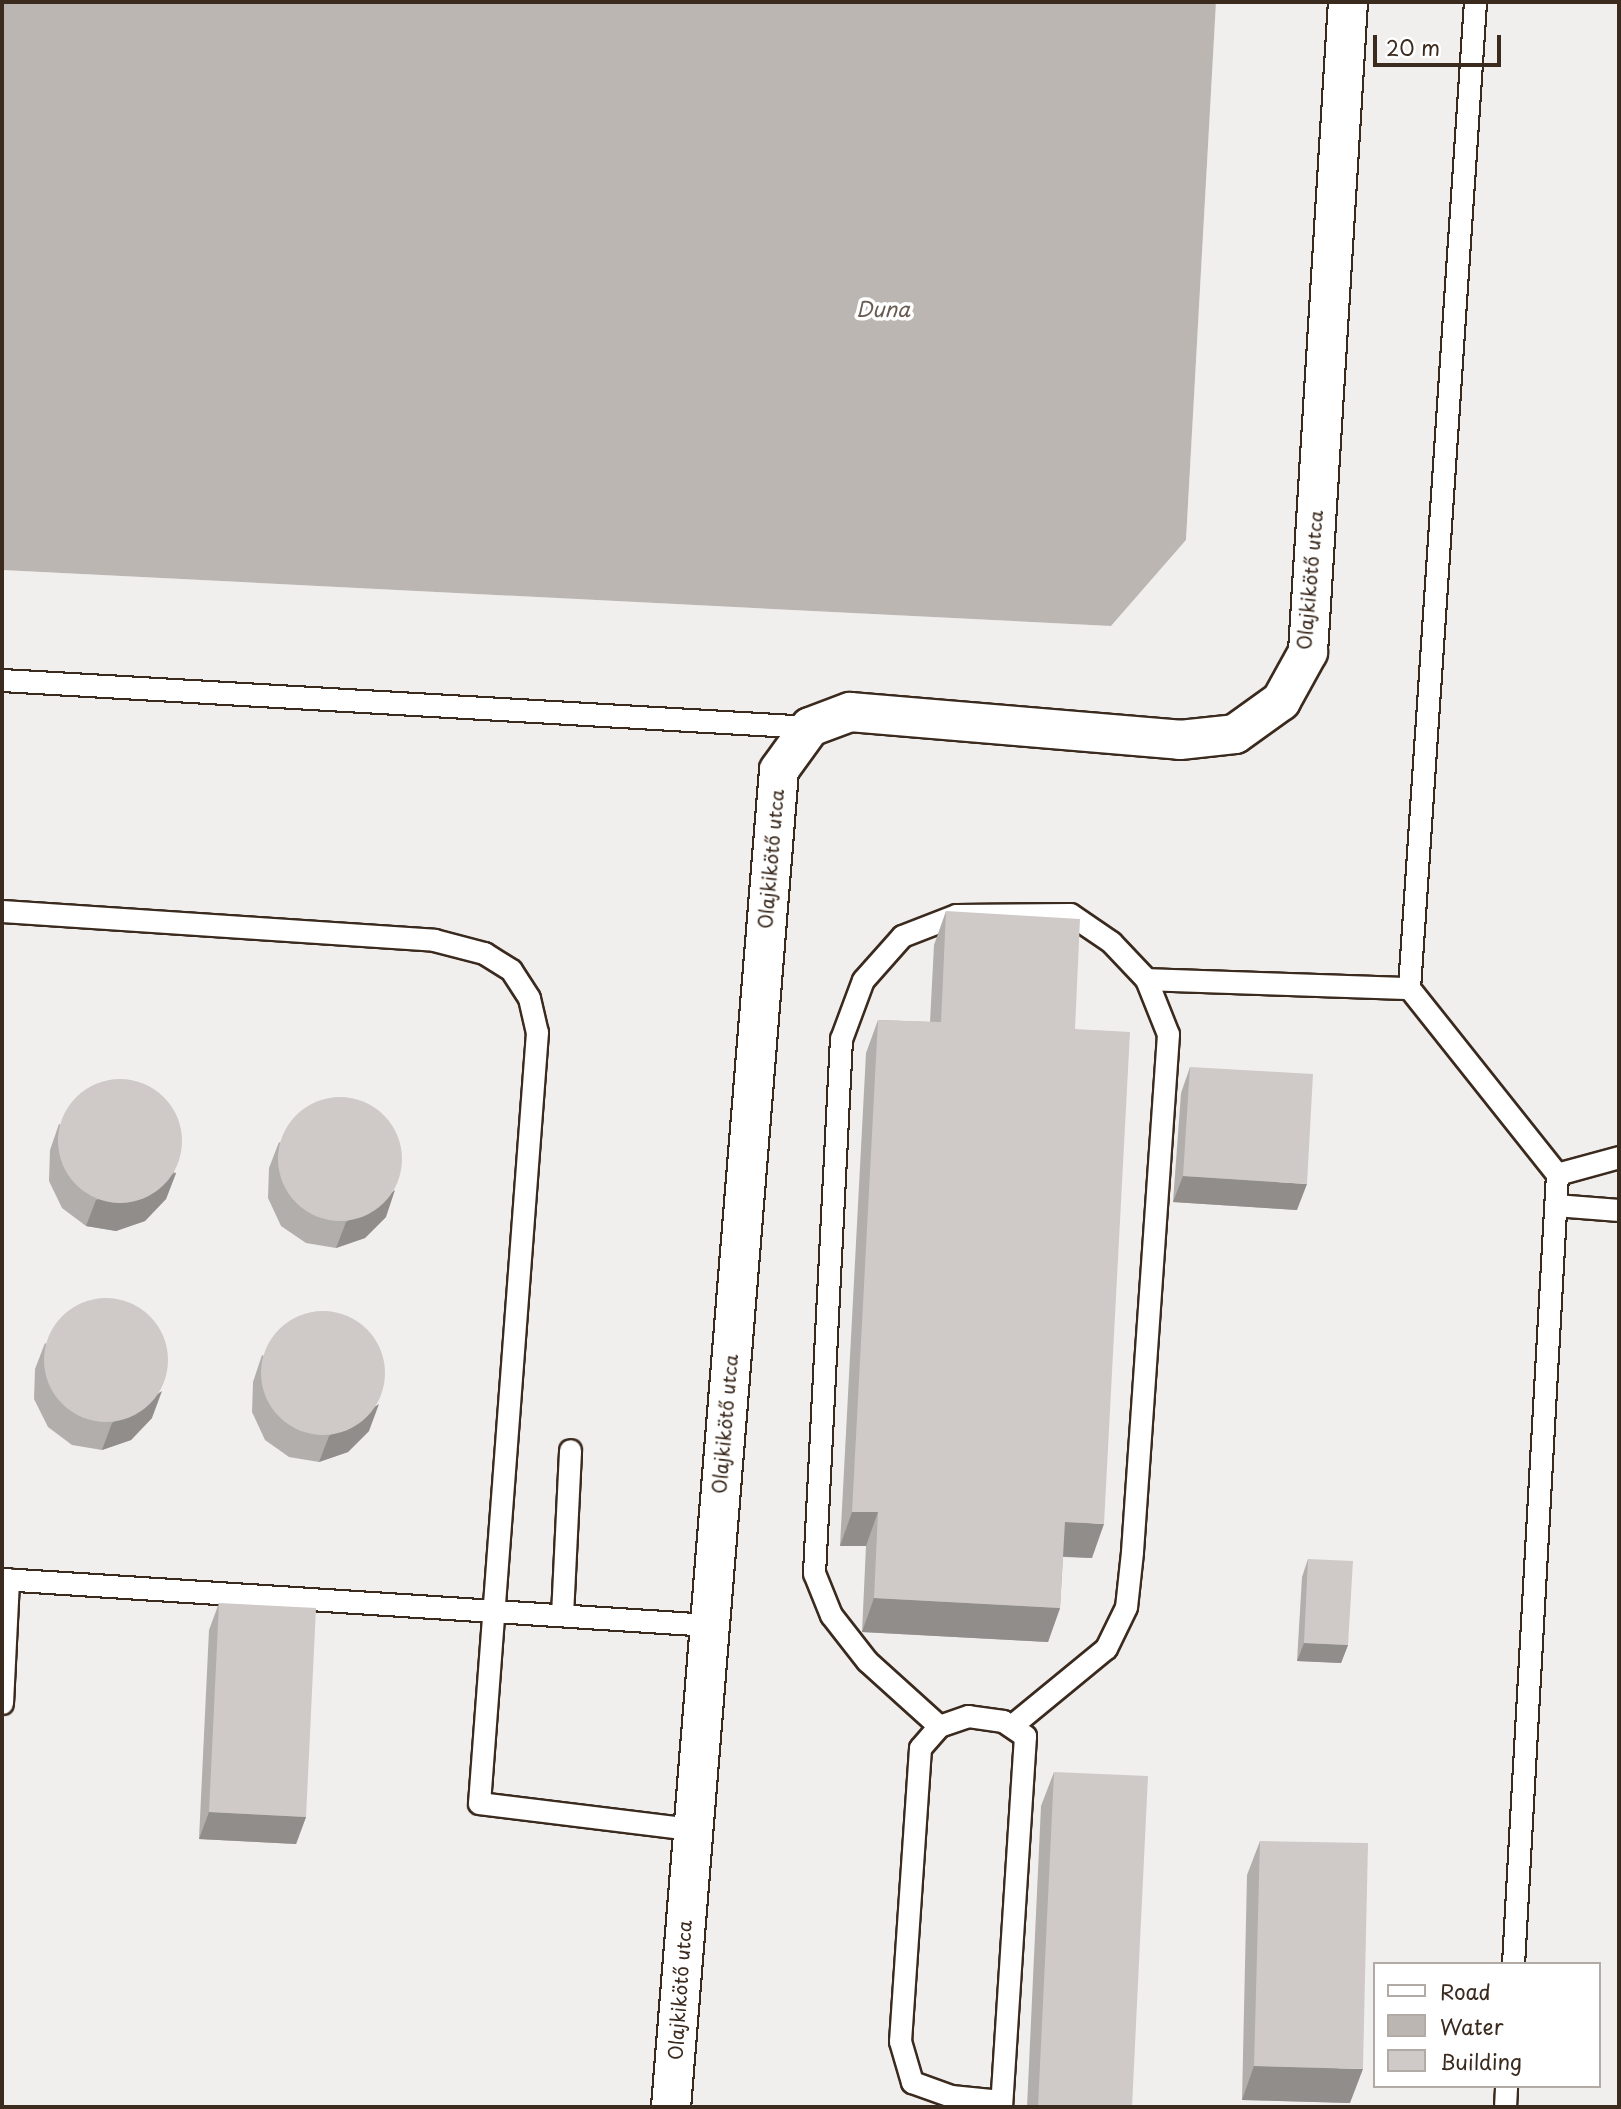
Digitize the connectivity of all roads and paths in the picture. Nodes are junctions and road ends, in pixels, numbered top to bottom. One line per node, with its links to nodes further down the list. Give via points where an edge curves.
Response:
1 (1348, 2): 4 (street, Olajkikötő utca, via 1308,652 1281,701 1235,734 1180,740 850,712)
2 (1475, 2): 7 (lane)
3 (2, 680): 4 (lane)
4 (810, 727): 16 (street, Olajkikötő utca, via 779,770)
5 (2, 911): 14 (lane, via 434,940 484,953 511,970 529,998 537,1032)
6 (1146, 979): 7 (lane); 18 (lane, via 1111,942 1070,914 956,915 902,936 863,980 841,1039 814,1573 831,1615 867,1661); 19 (lane, via 1168,1034 1126,1607 1106,1648)
7 (1409, 988): 9 (lane)
8 (1619, 1157): 9 (lane)
9 (1557, 1174): 10 (lane)
10 (1555, 1205): 11 (lane); 21 (lane)
11 (1619, 1210)
12 (570, 1450): 15 (lane)
13 (5, 1579): 14 (lane); 17 (lane)
14 (493, 1610): 15 (lane); 20 (lane, via 479,1803)
15 (562, 1615): 16 (lane)
16 (709, 1625): 20 (street, Olajkikötő utca)
17 (2, 1703)
18 (939, 1726): 19 (lane, via 968,1716); 23 (lane, via 919,1748 900,2041 912,2082 951,2096)
19 (1012, 1726): 23 (lane, via 1025,1736)
20 (692, 1829): 24 (street, Olajkikötő utca)
21 (1513, 1962)
22 (1506, 2088): 25 (lane)
23 (1001, 2104)
24 (671, 2107)
25 (1505, 2107)

